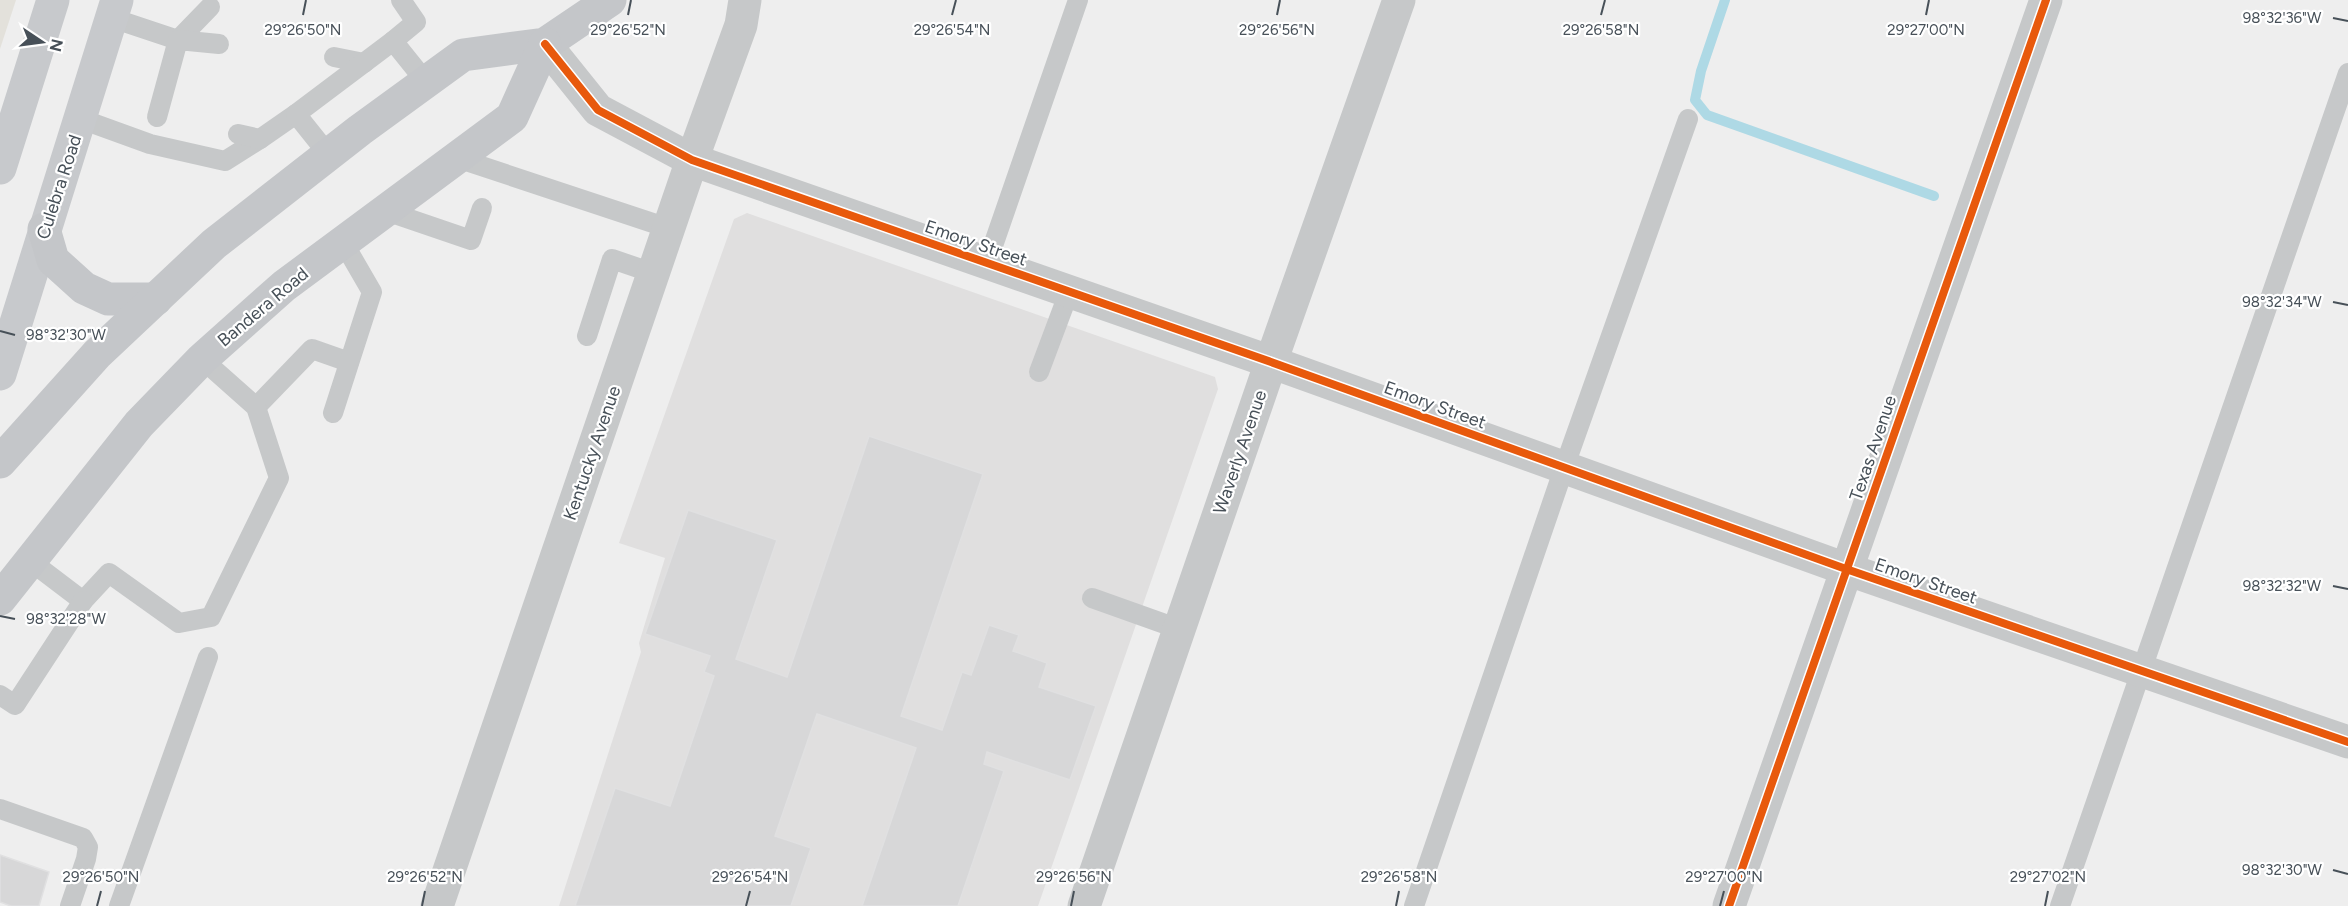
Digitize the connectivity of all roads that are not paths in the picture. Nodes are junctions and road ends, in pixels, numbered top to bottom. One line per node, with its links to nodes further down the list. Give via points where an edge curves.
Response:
1 (53, 0): 27 (main road)
2 (401, 0): 11 (lane, via 416,22)
3 (610, 0): 13 (main road)
4 (745, 0): 26 (street, Kentucky Avenue, via 741,25)
5 (1078, 0): 33 (lane)
6 (1399, 0): 40 (street, Waverly Avenue)
7 (2046, 0): 48 (street, Texas Avenue)
8 (210, 7): 10 (lane)
9 (115, 9): 10 (lane); 19 (main road, Culebra Road)
10 (178, 40): 12 (lane); 23 (lane, via 164,118)
11 (393, 41): 15 (lane); 17 (lane)
12 (219, 44)
13 (545, 44): 17 (main road, via 463,55); 25 (main road, Bandera Road, via 512,117); 26 (street, Emory Street, via 598,110)
14 (334, 57): 15 (lane)
15 (364, 63): 18 (lane)
16 (2348, 73): 54 (lane)
17 (426, 82): 24 (main road)
18 (299, 105): 22 (lane); 24 (lane)
19 (81, 119): 23 (lane); 31 (main road, Culebra Road)
20 (1688, 119): 46 (lane)
21 (238, 134): 22 (lane)
22 (260, 139): 23 (lane, via 225,161)
23 (150, 144)
24 (328, 154): 36 (main road, via 214,244)
25 (457, 158): 29 (main road, Bandera Road); 30 (lane)
26 (692, 160): 30 (street, Kentucky Avenue); 33 (street, Emory Street)
27 (0, 168)
28 (482, 208): 29 (lane, via 471,240)
29 (386, 211): 32 (main road, Bandera Road)
30 (668, 228): 34 (street, Kentucky Avenue)
31 (44, 230): 36 (main road, via 53,260 84,288 108,299); 42 (main road, Culebra Road)
32 (343, 242): 38 (main road, Bandera Road, via 284,286); 39 (lane, via 372,292)
33 (987, 263): 35 (street, Emory Street)
34 (653, 273): 37 (lane, via 612,259); 60 (street, Kentucky Avenue)
35 (1069, 292): 40 (street, Emory Street); 41 (lane)
36 (156, 299): 45 (main road, via 97,354)
37 (587, 336)
38 (202, 359): 43 (lane); 47 (main road, Bandera Road, via 140,424)
39 (349, 362): 43 (lane, via 312,349); 44 (lane)
40 (1271, 362): 46 (street, Emory Street); 52 (street, Waverly Avenue)
41 (1040, 372)
42 (0, 374)
43 (256, 407): 51 (lane, via 279,478 211,617 179,623 109,573)
44 (333, 413)
45 (0, 462)
46 (1564, 468): 48 (street, Emory Street); 62 (lane)
47 (29, 560): 50 (main road, Bandera Road); 51 (lane)
48 (1846, 569): 54 (street, Emory Street); 63 (street, Texas Avenue)
49 (1092, 598): 52 (lane)
50 (0, 599)
51 (84, 601): 55 (lane, via 15,705)
52 (1179, 629): 61 (street, Waverly Avenue)
53 (208, 657): 59 (lane)
54 (2142, 671): 56 (street, Emory Street); 64 (lane)
55 (0, 695)
56 (2348, 742)
57 (0, 809): 58 (lane, via 83,838 88,847 86,860)
58 (70, 906)
59 (119, 906)
60 (437, 906)
61 (1084, 906)
62 (1414, 906)
63 (1729, 906)
64 (2060, 906)

